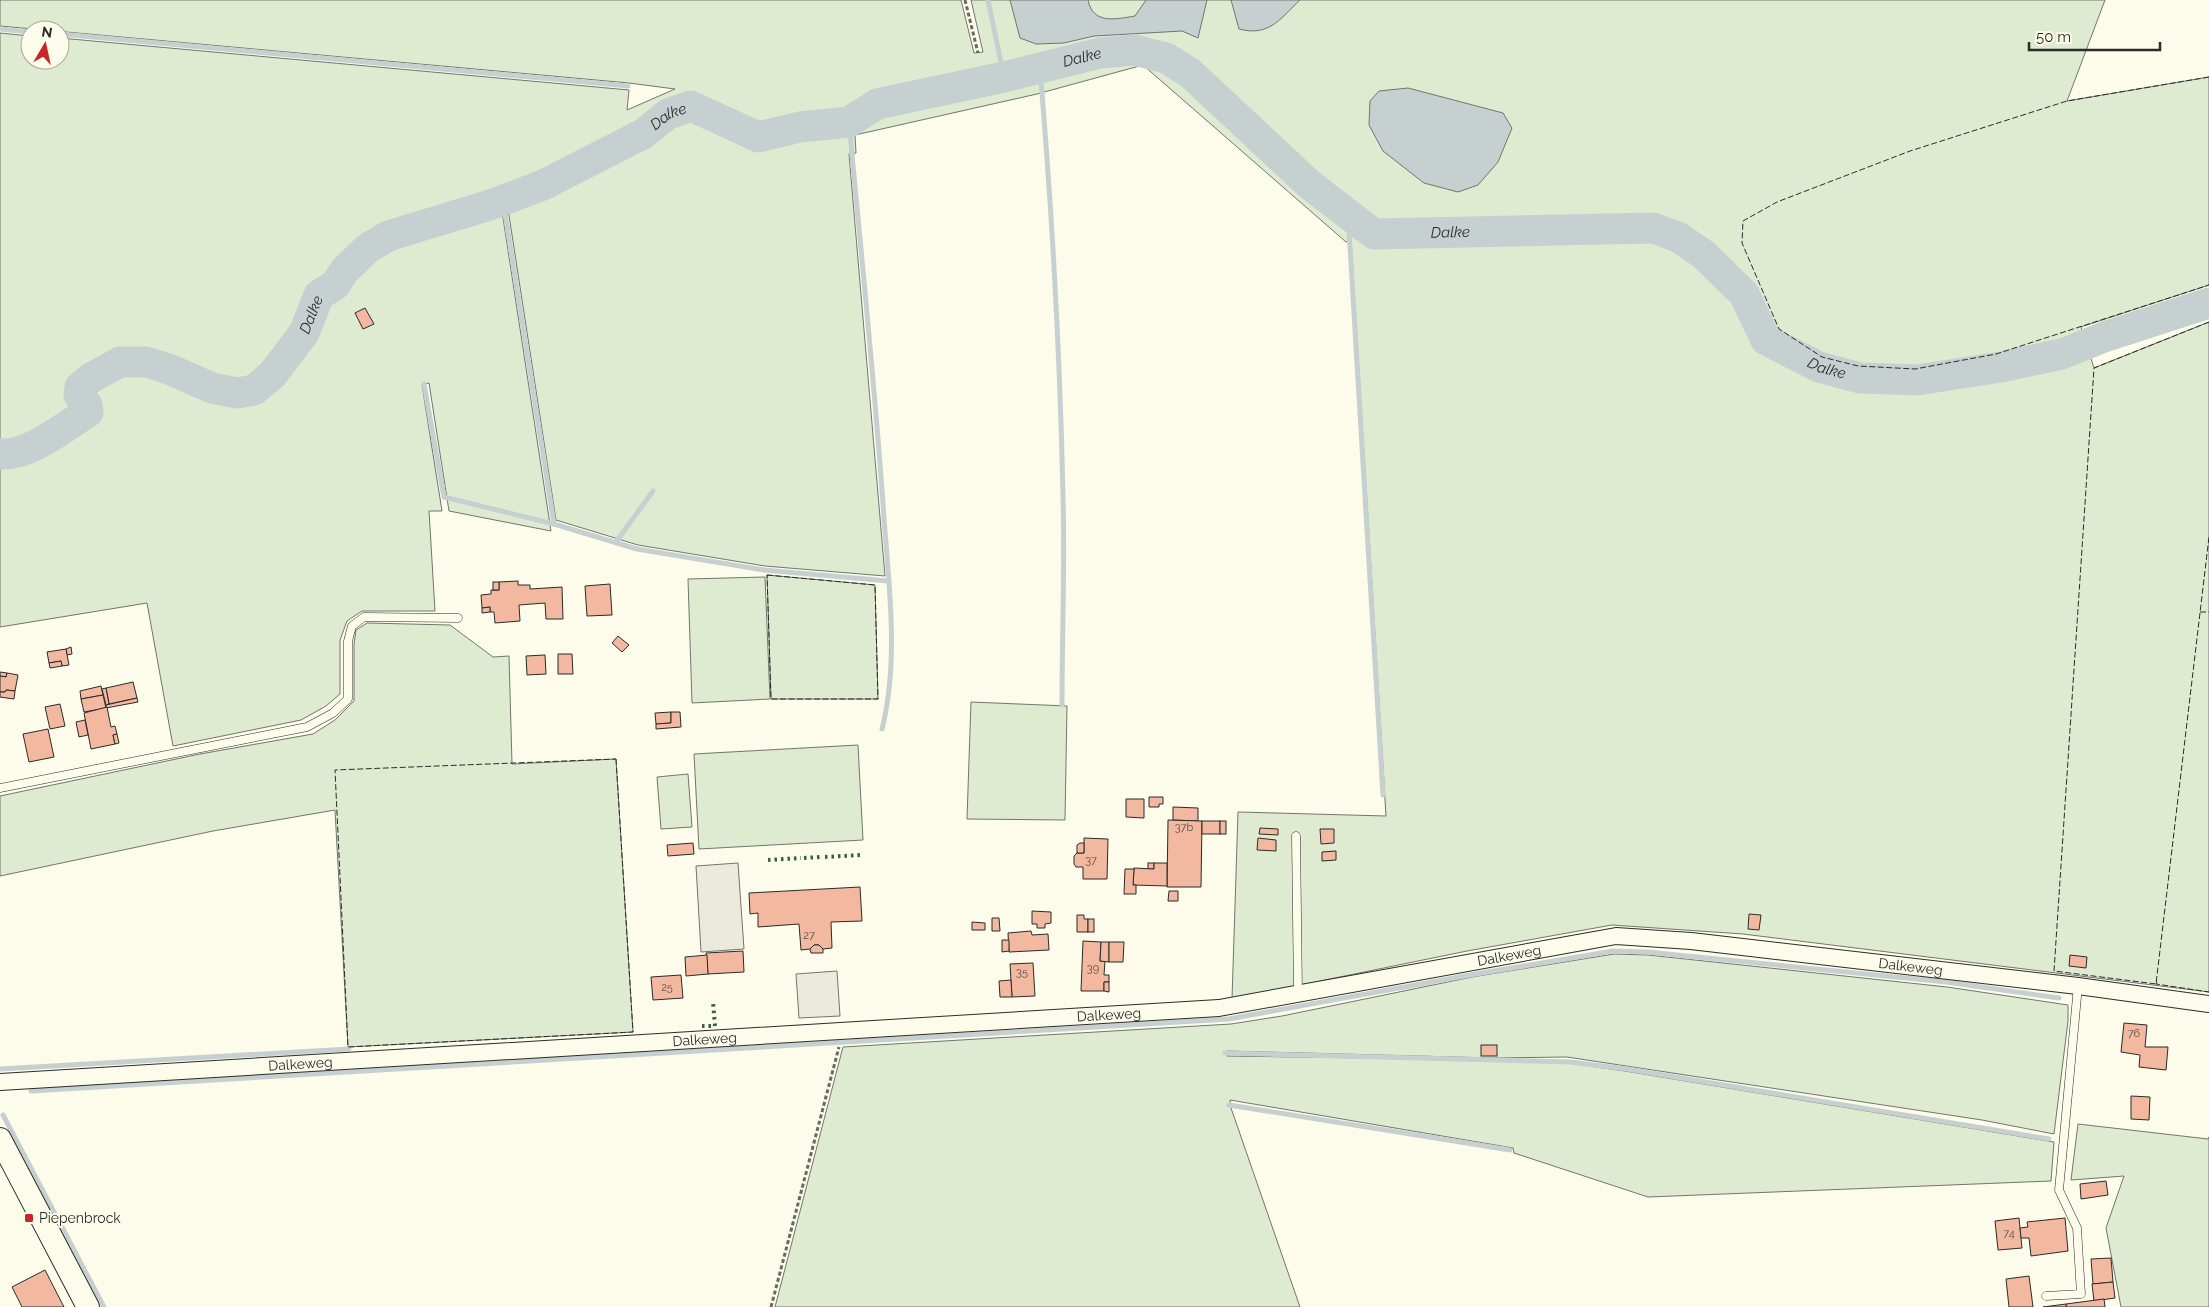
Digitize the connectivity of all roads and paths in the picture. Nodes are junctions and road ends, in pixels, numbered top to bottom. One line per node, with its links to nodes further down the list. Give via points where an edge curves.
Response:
1 (965, 0): 2 (path)
2 (978, 53)
3 (458, 618): 4 (lane, via 364,617 352,626 348,641 348,699 333,713 307,727)
4 (0, 788)
5 (1296, 836): 7 (lane)
6 (2078, 986): 7 (street, Dalkeweg, via 1691,941 1616,936); 8 (street, Dalkeweg); 12 (lane, via 2059,1190 2078,1228 2081,1294)
7 (1298, 995): 9 (street, Dalkeweg, via 1219,1008)
8 (2209, 1004)
9 (843, 1032): 10 (street, Dalkeweg); 14 (path)
10 (0, 1082)
11 (0, 1139): 13 (main road)
12 (2046, 1296)
13 (88, 1307)
14 (771, 1307)

